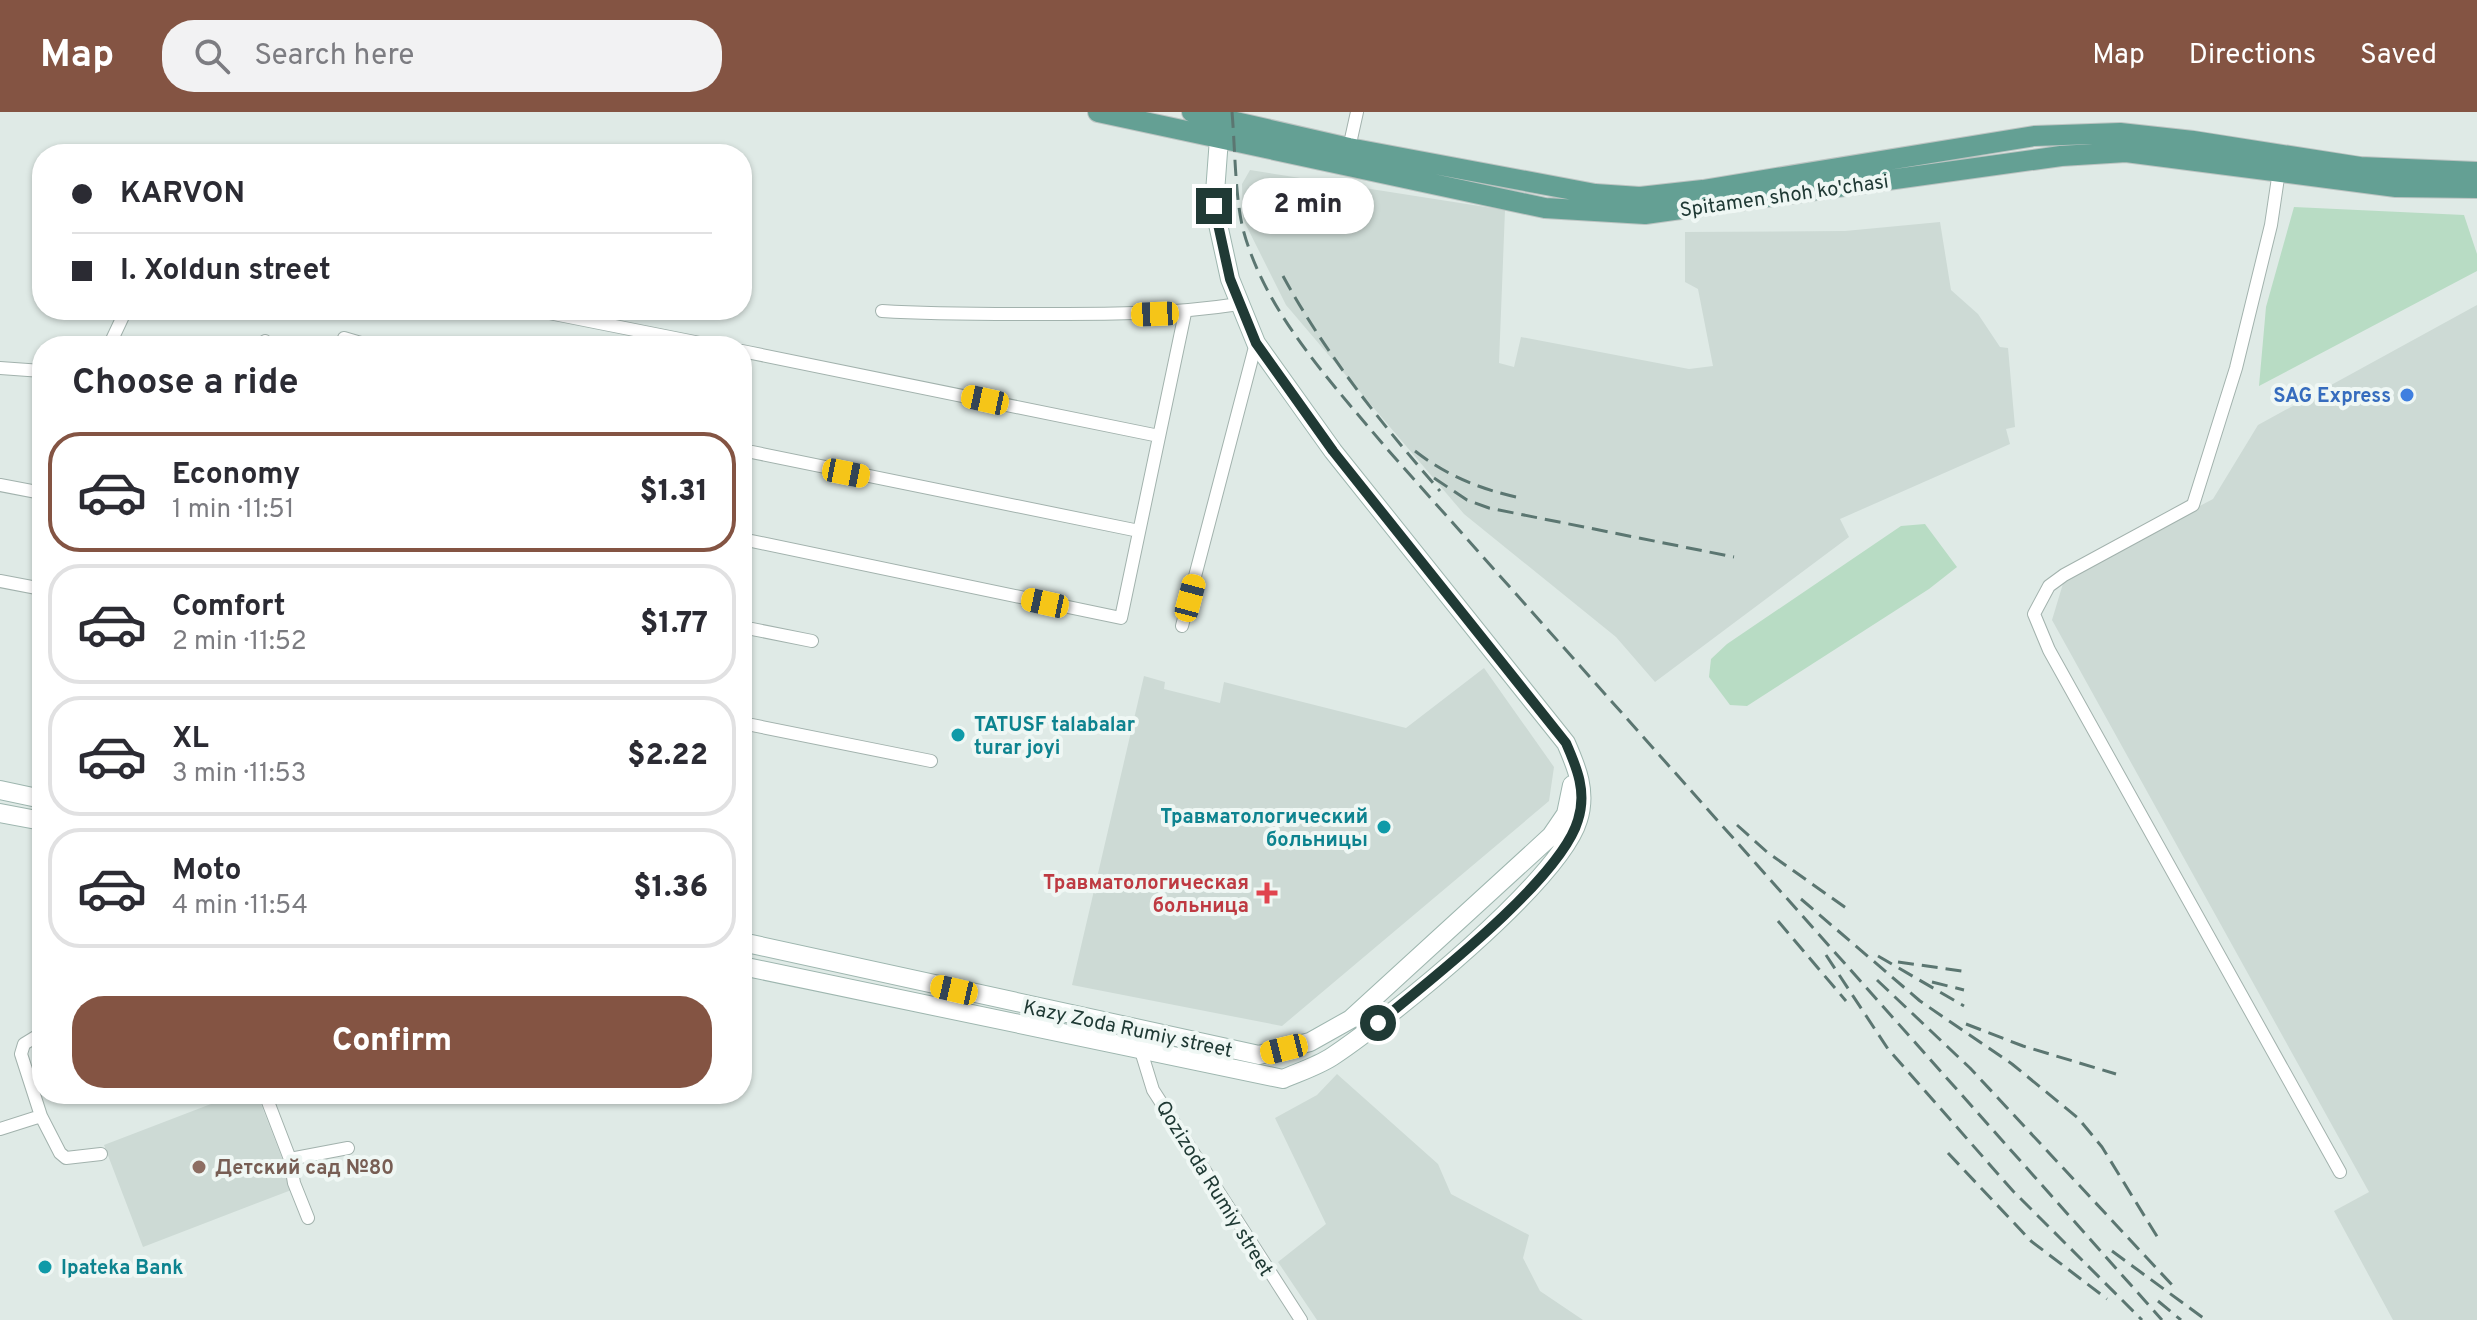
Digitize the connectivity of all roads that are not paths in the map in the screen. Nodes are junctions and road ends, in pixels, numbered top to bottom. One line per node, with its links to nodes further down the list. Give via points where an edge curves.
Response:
1 (1098, 112): 5 (main road, Spitamen shoh ko'chasi)
2 (1192, 112): 4 (main road, Spitamen shoh ko'chasi)
3 (1357, 112): 6 (street)
4 (1221, 115): 5 (street); 6 (main road, Spitamen shoh ko'chasi)
5 (1217, 140): 7 (main road, Spitamen shoh ko'chasi, via 1545,208 1599,214 1705,207 2061,156 2126,152); 10 (street, via 1214,206)
6 (1349, 148): 8 (main road, Spitamen shoh ko'chasi, via 1595,194 1640,197 2034,136 2092,134 2193,141 2360,167)
7 (2279, 171): 9 (main road, Spitamen shoh ko'chasi, via 2396,187); 49 (street, via 2236,368 2193,505 2064,575 2049,586 2034,614 2049,650)
8 (2477, 172)
9 (2477, 188)
10 (1239, 304): 12 (street); 15 (street)
11 (882, 311): 12 (street, via 964,317)
12 (1185, 313): 19 (street)
13 (584, 320): 14 (street)
14 (665, 336)
15 (1256, 343): 27 (street); 31 (street, via 1333,451 1566,743)
16 (752, 353): 19 (street)
17 (0, 368): 18 (street)
18 (32, 370)
19 (1159, 436): 23 (street)
20 (752, 452): 23 (street)
21 (0, 485): 22 (street)
22 (32, 491)
23 (1139, 531): 24 (street, via 1121,618)
24 (752, 541)
25 (0, 581): 26 (street)
26 (32, 587)
27 (1182, 626)
28 (752, 629): 29 (street)
29 (812, 641)
30 (752, 725): 32 (street)
31 (1573, 759): 37 (street, Kazy Zoda Rumiy street, via 1570,802 1551,836 1351,1019 1310,1042 1259,1055); 40 (street, Kazy Zoda Rumiy street, via 1582,793 1578,821 1538,882 1433,978 1330,1059 1283,1079)
32 (931, 761)
33 (0, 790): 34 (street)
34 (32, 797)
35 (0, 813): 36 (street)
36 (32, 819)
37 (752, 944)
38 (752, 968): 40 (street, Kazy Zoda Rumiy street)
39 (32, 1039): 41 (street, via 21,1054)
40 (1141, 1051): 51 (street, Qozizoda Rumiy street, via 1153,1090)
41 (32, 1088)
42 (37, 1104): 44 (street)
43 (269, 1104): 48 (street)
44 (41, 1116): 45 (street); 47 (street, via 66,1158)
45 (0, 1129)
46 (348, 1148): 48 (street)
47 (101, 1154)
48 (290, 1159): 50 (street)
49 (2340, 1172)
50 (308, 1218)
51 (1301, 1320)

